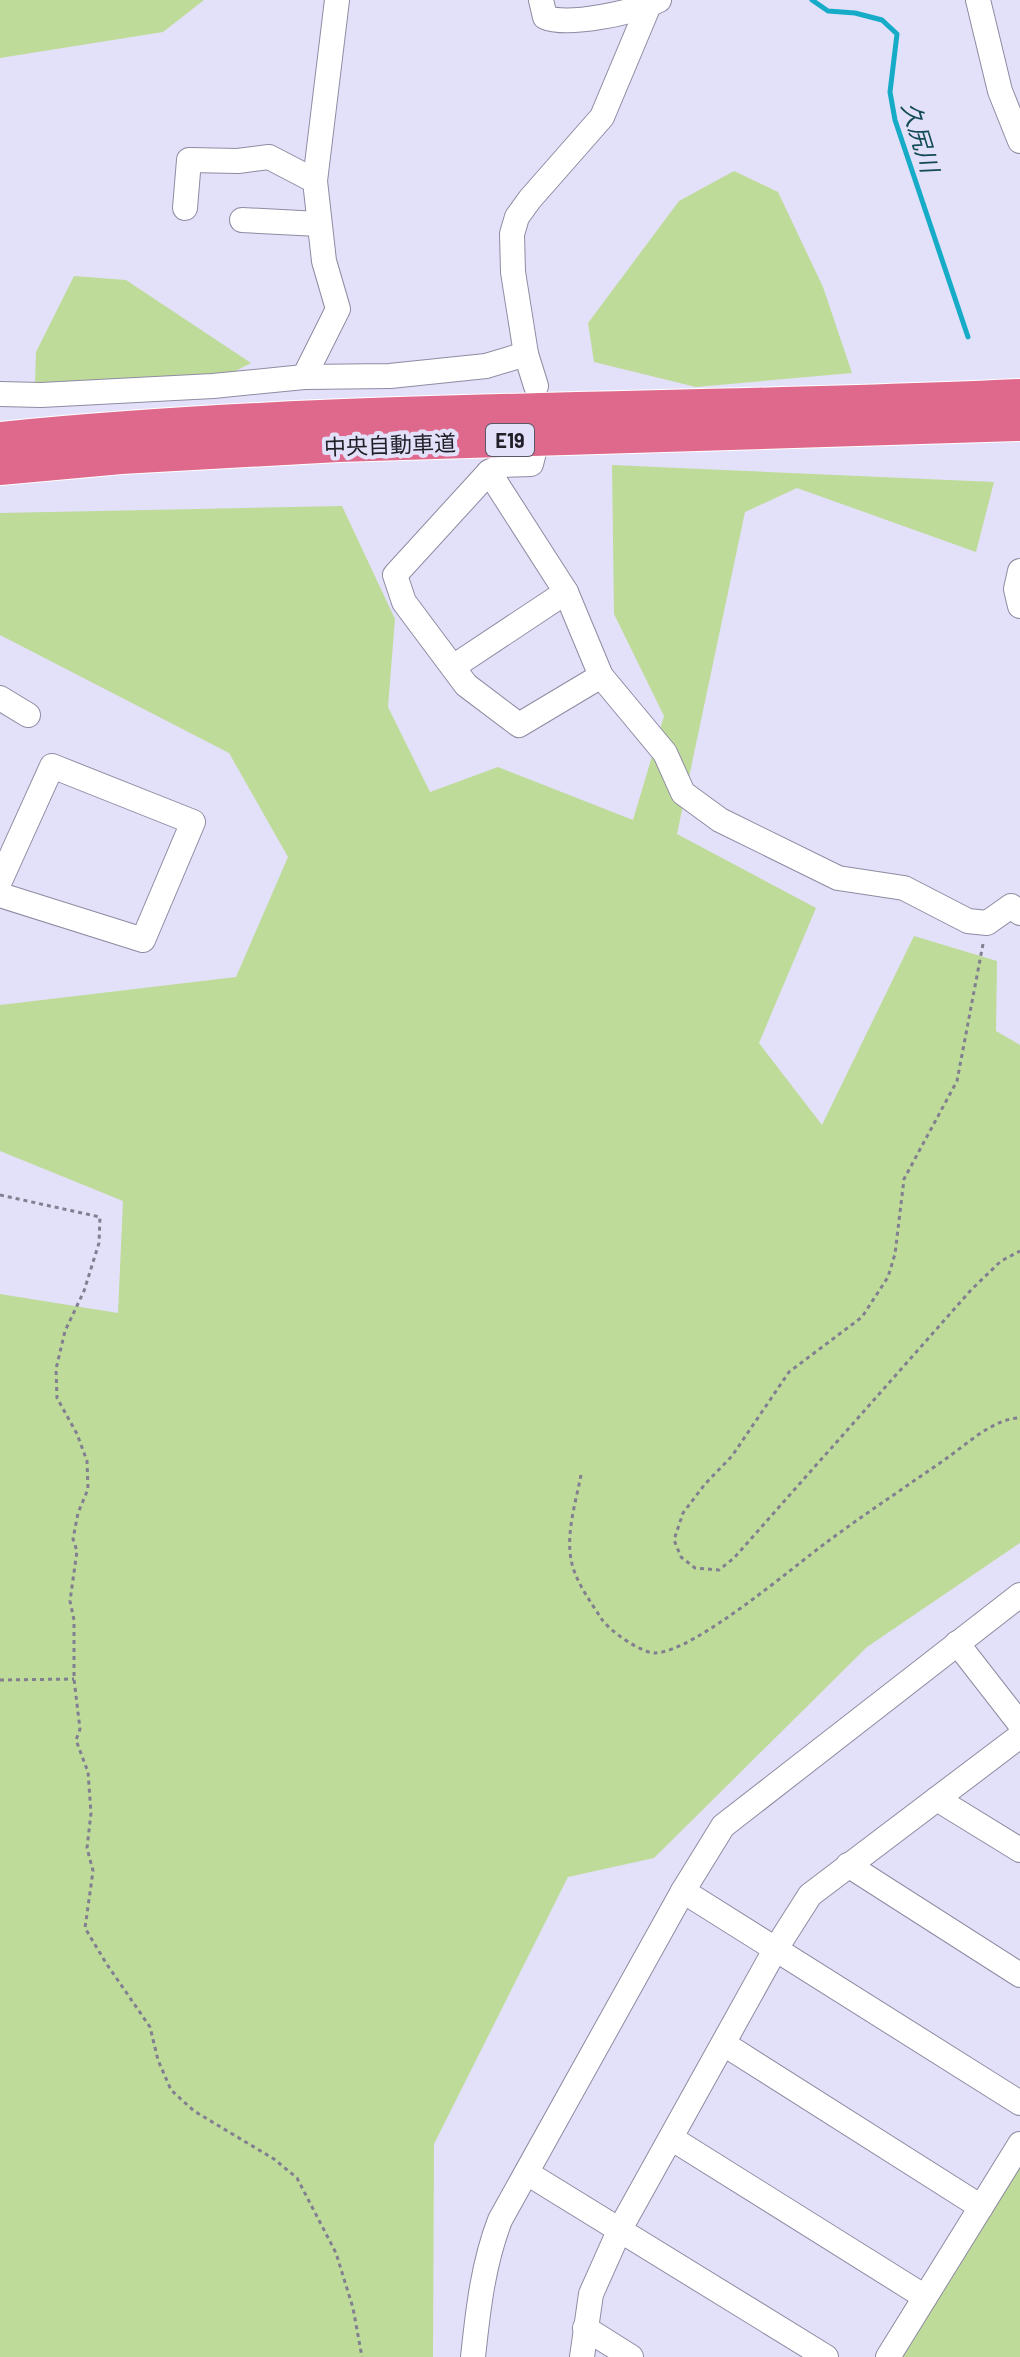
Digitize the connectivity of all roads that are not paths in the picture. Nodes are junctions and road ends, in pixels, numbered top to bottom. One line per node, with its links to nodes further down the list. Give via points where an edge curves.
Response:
1 (337, 0): 6 (street)
2 (541, 0): 4 (street, via 545,17 553,21)
3 (978, 0): 5 (street, via 1000,91)
4 (654, 3): 10 (street, via 602,117 517,217 513,272)
5 (1020, 141)
6 (315, 181): 7 (street, via 269,157 189,160); 9 (street)
7 (185, 208)
8 (242, 220): 9 (street)
9 (319, 224): 11 (street, via 338,309)
10 (526, 354): 11 (street, via 486,366 390,376); 12 (street)
11 (304, 377): 13 (street)
12 (536, 386)
13 (0, 394)
14 (1020, 396): 16 (highway, 中央自動車道 / E19, via 292,419)
15 (1020, 424): 18 (highway, 中央自動車道 / E19, via 338,445)
16 (0, 439)
17 (535, 448): 19 (street, via 531,464 503,465)
18 (0, 468)
19 (489, 472): 21 (street); 23 (street, via 395,575 404,602)
20 (1020, 571): 22 (street)
21 (566, 592): 23 (street); 24 (street)
22 (1020, 606)
23 (453, 667): 24 (street, via 466,685 519,725)
24 (601, 676): 29 (street, via 665,753 683,793 720,820 838,878 904,888 968,921 987,923 1011,906)
25 (0, 698): 26 (street)
26 (28, 715)
27 (0, 881): 28 (street, via 52,766 193,822 143,940)
28 (0, 895)
29 (1020, 913)
30 (1020, 1595): 31 (street)
31 (957, 1643): 32 (street); 37 (street, via 723,1826)
32 (1020, 1724)
33 (1020, 1736): 34 (street)
34 (937, 1799): 35 (street); 36 (street)
35 (1020, 1850)
36 (848, 1865): 38 (street, via 810,1895); 39 (street)
37 (683, 1891): 38 (street); 44 (street)
38 (775, 1950): 40 (street); 41 (street)
39 (1020, 1975)
40 (724, 2044): 42 (street); 45 (street)
41 (1020, 2103)
42 (671, 2138): 46 (street); 47 (street)
43 (1020, 2144): 45 (street)
44 (527, 2173): 46 (street); 49 (street, via 490,2246)
45 (981, 2207): 47 (street)
46 (620, 2229): 48 (street, via 591,2294); 52 (street)
47 (925, 2297): 53 (street)
48 (585, 2328): 50 (street); 51 (street)
49 (473, 2357)
50 (582, 2357)
51 (631, 2357)
52 (826, 2357)
53 (888, 2357)

